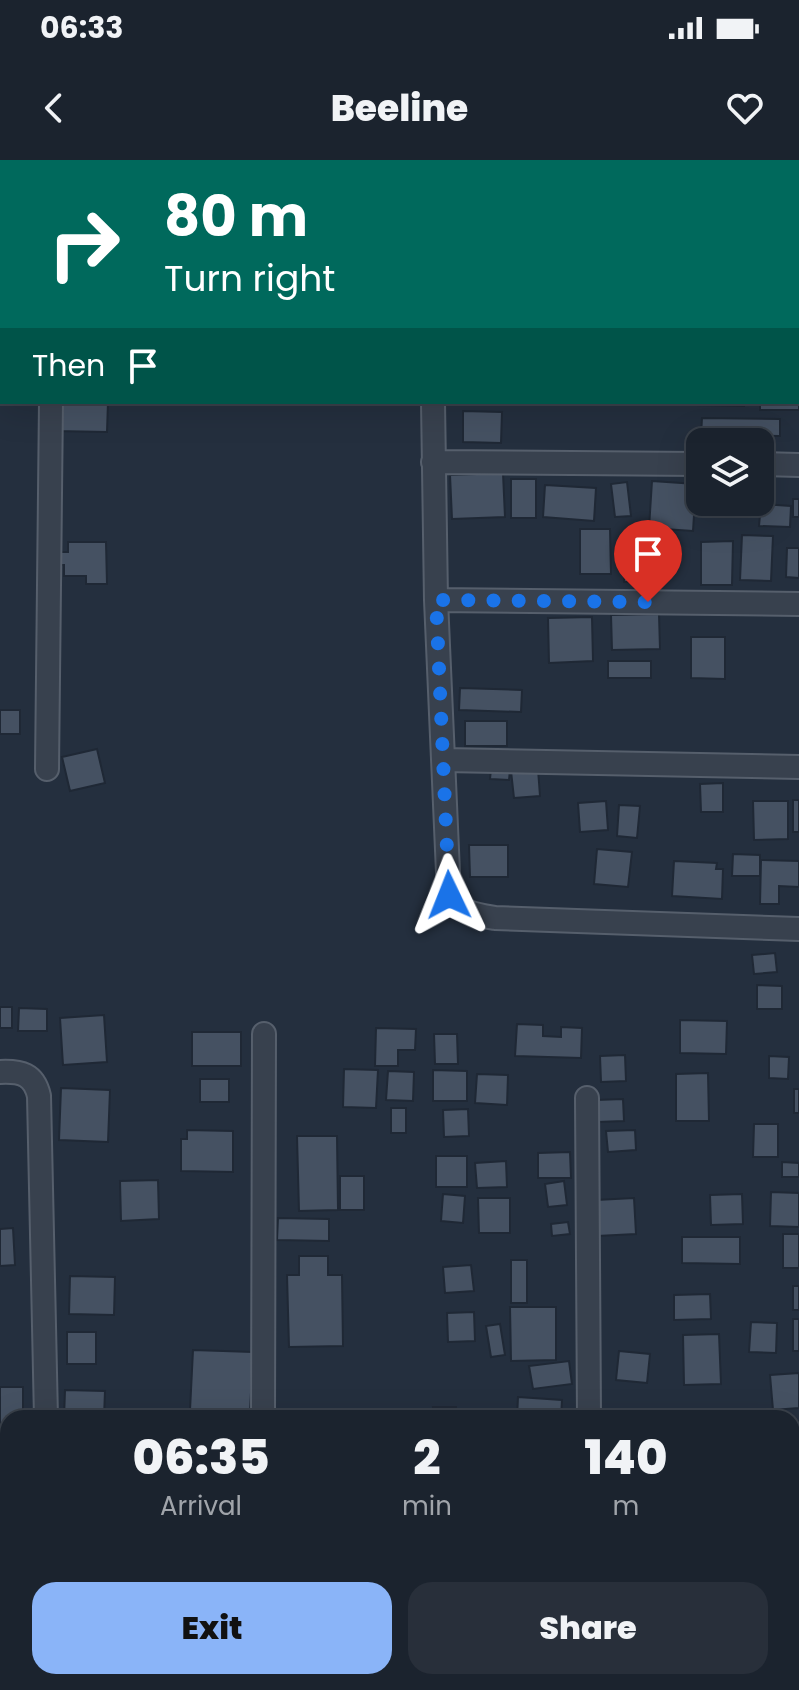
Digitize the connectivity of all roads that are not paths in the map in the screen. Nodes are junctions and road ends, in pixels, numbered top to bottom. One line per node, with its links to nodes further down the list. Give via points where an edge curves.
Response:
1 (51, 404): 11 (street)
2 (433, 404): 3 (street)
3 (433, 462): 4 (street); 7 (street)
4 (686, 464)
5 (774, 464): 6 (street)
6 (799, 465)
7 (436, 600): 8 (street); 9 (street)
8 (799, 604)
9 (444, 760): 10 (street); 12 (street, via 449,895 463,911 495,918)
10 (799, 767)
11 (47, 769)
12 (799, 929)
13 (264, 1034): 17 (street)
14 (0, 1072): 16 (street, via 31,1077 39,1096)
15 (587, 1098): 18 (street)
16 (46, 1410)
17 (263, 1410)
18 (589, 1410)

